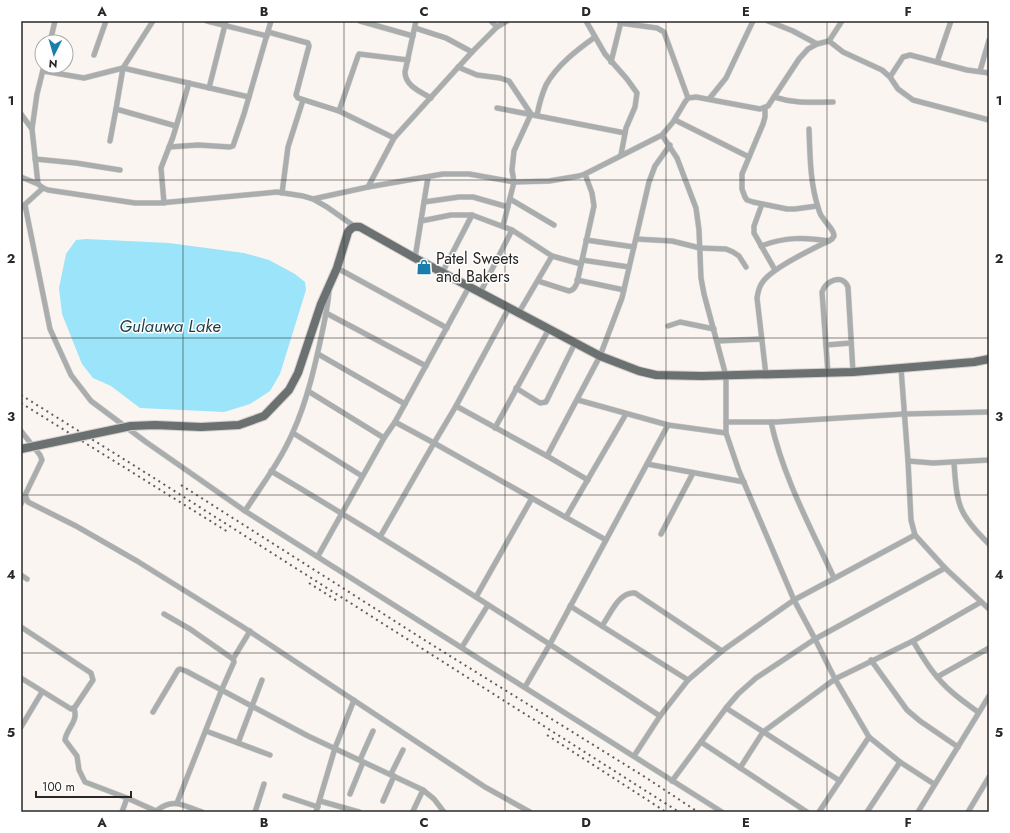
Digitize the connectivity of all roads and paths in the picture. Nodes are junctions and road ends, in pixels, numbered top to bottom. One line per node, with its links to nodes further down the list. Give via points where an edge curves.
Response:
1 (55, 21): 19 (street)
2 (106, 21): 27 (street)
3 (153, 21): 32 (street)
4 (207, 21): 16 (street)
5 (271, 21): 20 (street)
6 (360, 21): 21 (street)
7 (416, 21): 18 (street)
8 (491, 21): 17 (street)
9 (508, 21): 17 (street)
10 (586, 21): 22 (street)
11 (753, 21): 44 (street, via 726,78)
12 (768, 21): 25 (street)
13 (841, 21): 24 (street)
14 (951, 21): 30 (street)
15 (621, 22): 29 (street); 43 (street, via 656,28 664,32)
16 (226, 23): 20 (street); 39 (street)
17 (497, 27): 26 (street)
18 (415, 28): 21 (street); 26 (street, via 446,38)
19 (52, 34)
20 (267, 34): 40 (street); 45 (street, via 308,43 310,50 296,95)
21 (413, 36): 28 (street)
22 (595, 37): 29 (street); 53 (street, via 574,53 553,75 546,85)
23 (989, 40): 33 (street)
24 (829, 41): 25 (street); 37 (street, via 843,52 882,70)
25 (817, 44): 41 (street, via 799,58)
26 (472, 52): 31 (street)
27 (94, 55)
28 (408, 60): 42 (street, via 405,78 408,83); 50 (street, via 363,54 358,56)
29 (611, 62): 59 (street, via 637,93 635,107)
30 (937, 62): 33 (street); 37 (street, via 907,55)
31 (458, 67): 42 (street); 52 (street, via 476,75 509,81)
32 (123, 68): 36 (street, via 84,78); 38 (street); 49 (street)
33 (980, 72): 34 (street)
34 (989, 73)
35 (42, 74): 57 (street)
36 (68, 74)
37 (890, 77): 55 (street, via 898,89 913,100)
38 (189, 83): 39 (street); 56 (street)
39 (209, 88): 40 (street)
40 (249, 97): 64 (street, via 232,147 198,145)
41 (774, 97): 46 (street, via 800,103); 48 (street)
42 (431, 98): 61 (street)
43 (688, 98): 44 (street); 54 (street)
44 (710, 99): 48 (street)
45 (303, 100): 50 (street); 75 (street, via 288,147)
46 (833, 102)
47 (497, 108): 52 (street)
48 (764, 108): 66 (street, via 763,124)
49 (116, 109): 56 (street); 62 (street)
50 (339, 111): 61 (street)
51 (21, 114): 57 (street)
52 (531, 114): 53 (street); 72 (street, via 514,151)
53 (537, 115): 59 (street)
54 (675, 120): 60 (street); 66 (street)
55 (989, 120)
56 (176, 126): 64 (street)
57 (32, 129): 67 (street)
58 (809, 129): 82 (street)
59 (625, 133): 65 (street)
60 (662, 135): 63 (street); 65 (street)
61 (394, 138): 74 (street)
62 (110, 141)
63 (670, 145): 90 (street, via 655,166 649,182); 95 (street, via 696,208)
64 (169, 148): 79 (street, via 161,168)
65 (621, 155): 69 (street)
66 (749, 157): 80 (street, via 742,174 742,189 747,200)
67 (36, 159): 68 (street); 73 (street)
68 (120, 170)
69 (585, 174): 72 (street, via 549,181); 91 (street, via 594,206)
70 (21, 177): 73 (street)
71 (428, 177): 72 (street, via 469,174); 74 (street); 78 (street)
72 (514, 182): 77 (street)
73 (40, 186): 79 (street, via 48,190 135,203); 81 (street)
74 (368, 187): 76 (street)
75 (282, 193): 76 (street); 79 (street)
76 (313, 199): 87 (street)
77 (510, 199): 83 (street); 86 (street)
78 (424, 202): 83 (street, via 459,196 473,197); 85 (street)
79 (164, 203)
80 (762, 204): 82 (street, via 795,209); 93 (street, via 754,232)
81 (23, 206): 163 (street, via 50,329 71,375 91,401)
82 (817, 206): 92 (street, via 834,233)
83 (508, 207): 88 (street)
84 (472, 215): 85 (street, via 450,215); 88 (street); 103 (street)
85 (421, 220): 97 (street)
86 (554, 224)
87 (354, 226): 97 (main road); 101 (main road, via 348,232)
88 (503, 226): 89 (street)
89 (512, 230): 96 (street); 109 (street)
90 (636, 239): 94 (street); 95 (street, via 672,241)
91 (586, 240): 94 (street); 98 (street)
92 (829, 240): 93 (street, via 786,239); 102 (street)
93 (762, 246): 102 (street)
94 (634, 247): 99 (street)
95 (700, 248): 100 (street, via 726,249 734,252); 116 (street, via 703,289)
96 (552, 256): 98 (street); 105 (street)
97 (415, 258): 103 (main road)
98 (582, 262): 99 (street); 104 (street)
99 (629, 267): 108 (street)
100 (746, 267)
101 (337, 268): 106 (main road); 114 (street)
102 (775, 270): 117 (street, via 762,282 757,298)
103 (442, 272): 107 (main road)
104 (578, 280): 105 (street, via 572,291); 108 (street)
105 (538, 281): 112 (street)
106 (330, 284): 111 (street); 149 (main road, bridge, via 298,373 289,390 264,416 240,425 131,426)
107 (469, 287): 109 (main road); 114 (street)
108 (624, 290): 123 (street)
109 (480, 293): 110 (main road)
110 (509, 308): 112 (main road); 135 (street)
111 (326, 313): 122 (street); 125 (street)
112 (518, 314): 115 (main road)
113 (668, 326): 116 (street, via 684,322)
114 (447, 328): 125 (street)
115 (549, 329): 119 (main road); 131 (street)
116 (714, 329): 118 (street)
117 (762, 339): 118 (street); 129 (street)
118 (717, 342): 130 (street)
119 (575, 343): 123 (main road); 131 (street, via 546,402 540,403)
120 (851, 343): 121 (street); 121 (street, via 848,287 842,279 835,279 827,284 822,292); 127 (street)
121 (826, 345): 128 (street)
122 (318, 354): 132 (street); 134 (street)
123 (600, 356): 130 (main road, via 639,372); 133 (street)
124 (989, 359): 126 (main road)
125 (426, 366): 134 (street)
126 (901, 368): 127 (main road); 138 (street)
127 (853, 372): 128 (main road)
128 (828, 373): 129 (main road)
129 (766, 375): 130 (main road)
130 (726, 376): 140 (street)
131 (516, 388): 143 (street)
132 (308, 391): 145 (street); 147 (street)
133 (578, 400): 137 (street); 150 (street)
134 (405, 404): 139 (street)
135 (456, 406): 143 (street); 148 (street)
136 (989, 412): 138 (street)
137 (626, 414): 142 (street); 158 (street)
138 (904, 414): 141 (street); 152 (street)
139 (395, 422): 147 (street); 148 (street)
140 (726, 422): 141 (street); 146 (street)
141 (771, 422): 174 (street, via 785,468)
142 (668, 426): 146 (street); 154 (street)
143 (495, 428): 150 (street)
144 (21, 430): 160 (street, via 42,460)
145 (293, 433): 155 (street); 157 (street)
146 (726, 433): 159 (street)
147 (384, 438): 157 (street)
148 (434, 443): 161 (street); 168 (street)
149 (21, 449)
150 (547, 456): 158 (street)
151 (989, 460): 153 (street)
152 (908, 461): 153 (street); 167 (street, via 911,520)
153 (954, 463): 170 (street, via 959,504 965,517)
154 (647, 464): 156 (street); 169 (street)
155 (271, 471): 163 (street); 164 (street)
156 (694, 473): 159 (street); 166 (street)
157 (362, 476): 164 (street)
158 (588, 480): 165 (street)
159 (744, 482): 177 (street)
160 (26, 495): 162 (street); 185 (street, via 28,502 137,561)
161 (532, 498): 165 (street); 176 (street)
162 (21, 504)
163 (245, 510): 171 (street)
164 (342, 512): 168 (street); 171 (street)
165 (566, 518): 169 (street)
166 (661, 534)
167 (915, 535): 172 (street); 174 (street)
168 (380, 537): 176 (street)
169 (606, 540): 180 (street)
170 (989, 544)
171 (318, 556): 189 (street)
172 (946, 568): 178 (street); 186 (street)
173 (21, 575): 175 (street)
174 (834, 578): 177 (street)
175 (27, 579)
176 (476, 597): 179 (street)
177 (794, 600): 186 (street); 191 (street)
178 (981, 602): 181 (street); 187 (street)
179 (488, 605): 188 (street); 189 (street)
180 (570, 606): 183 (street); 188 (street)
181 (989, 609)
182 (164, 614): 192 (street, via 190,628)
183 (602, 626): 191 (street, via 621,598 630,592 635,593); 197 (street)
184 (21, 627): 206 (street, via 91,673 93,680)
185 (250, 631): 192 (street); 203 (street)
186 (815, 639): 198 (street); 205 (street, via 756,678)
187 (913, 641): 193 (street); 194 (street)
188 (550, 644): 199 (street); 209 (street)
189 (462, 647): 199 (street)
190 (989, 648): 194 (street)
191 (722, 651): 197 (street)
192 (233, 659): 200 (street, via 234,664)
193 (871, 660): 198 (street); 217 (street, via 907,710 920,722)
194 (937, 677): 208 (street, via 952,693)
195 (21, 678): 201 (street)
196 (262, 680): 204 (street)
197 (688, 680): 209 (street)
198 (835, 680): 213 (street); 214 (street)
199 (525, 687): 221 (street)
200 (222, 689): 204 (street); 207 (street, via 180,669); 211 (street)
201 (42, 692): 206 (street); 210 (street)
202 (989, 696): 208 (street)
203 (354, 700): 218 (street); 245 (street, via 485,786)
204 (252, 707): 216 (street); 218 (street)
205 (726, 708): 213 (street); 215 (street)
206 (74, 709): 234 (street, via 76,715 65,740 77,756 79,770 85,782)
207 (153, 712)
208 (978, 712): 217 (street)
209 (660, 716): 221 (street)
210 (21, 726)
211 (206, 731): 216 (street); 236 (street)
212 (373, 731): 222 (street)
213 (764, 732): 224 (street); 228 (street)
214 (869, 738): 223 (street); 228 (street)
215 (701, 742): 224 (street); 227 (street)
216 (238, 743): 220 (street)
217 (958, 747): 230 (street)
218 (335, 748): 222 (street); 237 (street)
219 (402, 750): 225 (street)
220 (270, 755)
221 (634, 756): 227 (street)
222 (361, 761): 225 (street); 232 (street)
223 (900, 762): 230 (street); 249 (street)
224 (740, 768): 247 (street)
225 (392, 775): 231 (street); 235 (street)
226 (989, 777): 251 (street)
227 (672, 780): 246 (street)
228 (840, 781): 248 (street)
229 (264, 784): 242 (street)
230 (934, 784): 250 (street)
231 (423, 790): 239 (street); 244 (street)
232 (350, 794)
233 (285, 796): 237 (street)
234 (127, 798): 238 (street); 240 (street)
235 (383, 801)
236 (177, 804): 238 (street, via 164,805); 241 (street)
237 (318, 807): 243 (street)
238 (156, 811)
239 (413, 811)
240 (122, 812)
241 (200, 812)
242 (255, 812)
243 (359, 812)
244 (444, 812)
245 (530, 812)
246 (722, 812)
247 (807, 812)
248 (819, 812)
249 (867, 812)
250 (918, 812)
251 (968, 812)

